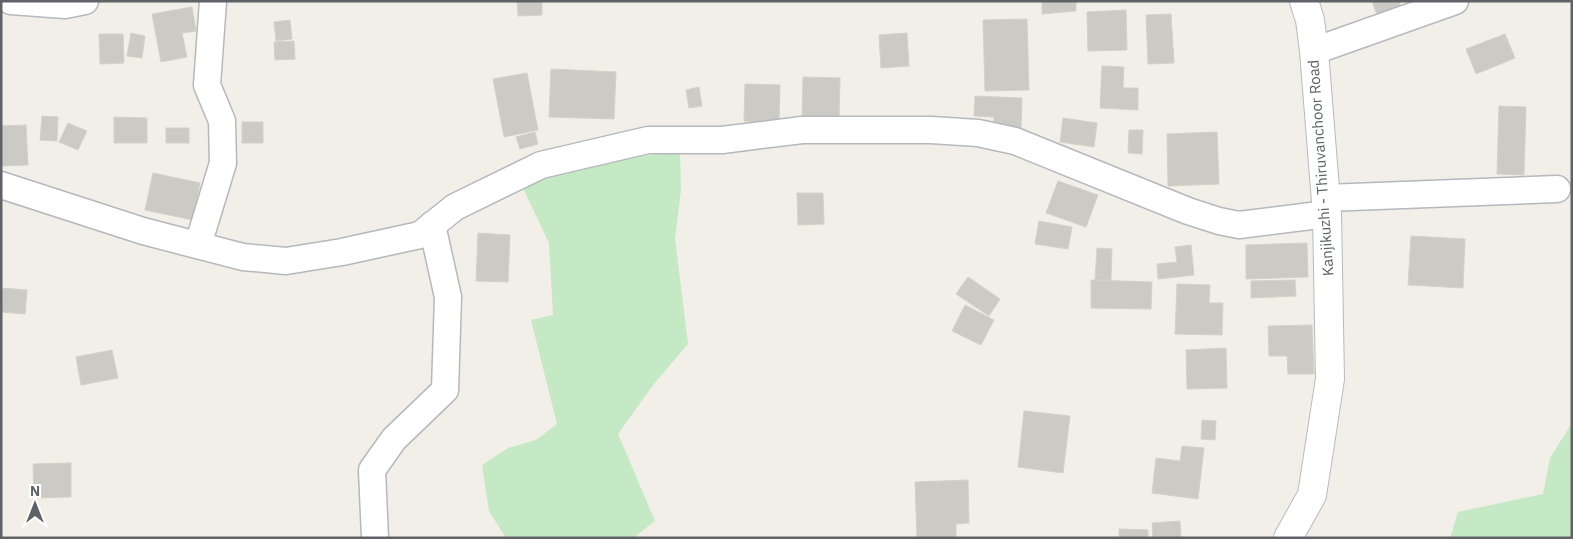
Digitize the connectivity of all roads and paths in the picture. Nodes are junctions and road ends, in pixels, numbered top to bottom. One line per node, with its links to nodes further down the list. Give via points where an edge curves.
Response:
1 (11, 1): 2 (street, via 65,5)
2 (85, 1)
3 (213, 1): 11 (street, via 207,86 222,121 223,163)
4 (1304, 1): 6 (main road, Kanjikuzhi - Thiruvanchoor Road)
5 (1455, 1): 6 (street)
6 (1314, 51): 9 (main road, Kanjikuzhi - Thiruvanchoor Road)
7 (1, 185): 11 (street, via 143,231)
8 (1557, 189): 9 (street)
9 (1327, 206): 10 (street, via 1239,225 1188,211 1015,141 978,133 931,130 802,130 722,140 648,140 541,165 455,207); 13 (main road, Kanjikuzhi - Thiruvanchoor Road, via 1330,380 1312,495)
10 (432, 225): 11 (street, via 420,235 286,262 243,257); 12 (street, via 448,297 445,390 394,439 372,470)
11 (198, 245)
12 (375, 538)
13 (1288, 538)

